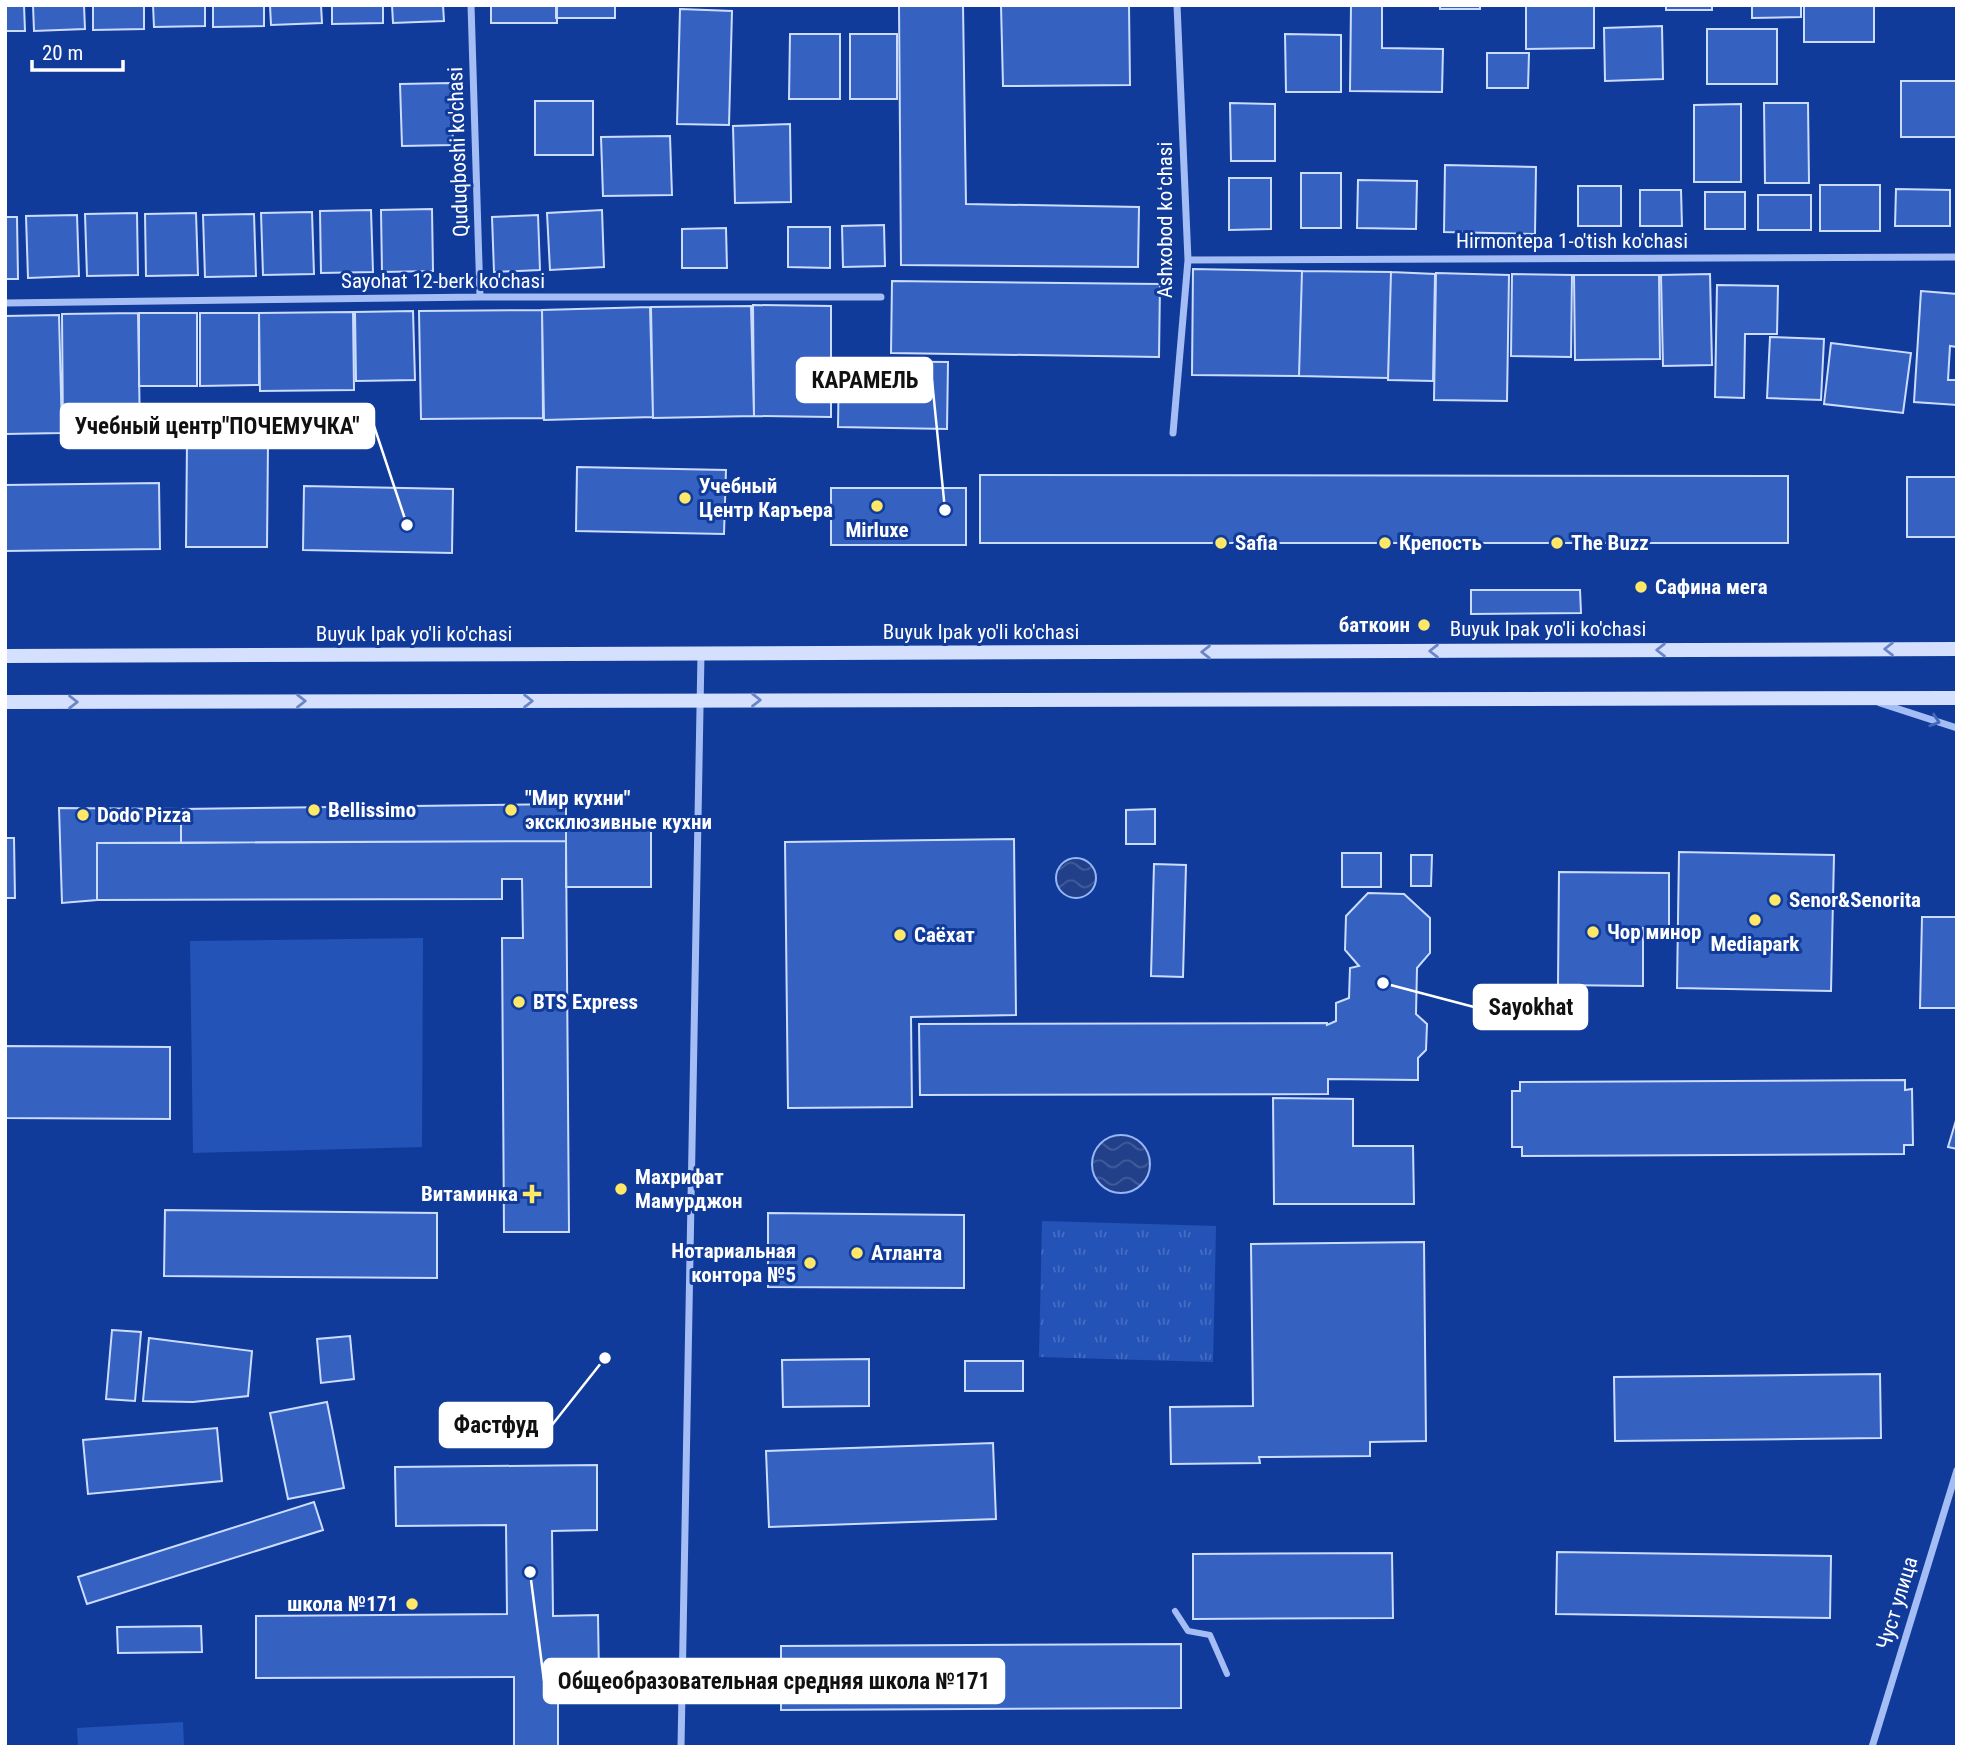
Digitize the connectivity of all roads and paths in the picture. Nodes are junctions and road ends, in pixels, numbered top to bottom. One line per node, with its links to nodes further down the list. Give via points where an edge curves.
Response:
1 (471, 5): 5 (street, Quduqboshi ko'chasi)
2 (1177, 5): 4 (street, Ashxobod koʻchasi)
3 (1957, 257): 4 (street, Hirmontepa 1-o'tish ko'chasi)
4 (1188, 260): 8 (street, Ashxobod koʻchasi)
5 (480, 297): 6 (street, Sayohat 12-berk ko'chasi); 7 (street, Sayohat 12-berk ko'chasi)
6 (881, 297)
7 (5, 303)
8 (1173, 433)
9 (1957, 649): 10 (main road, Buyuk Ipak yo'li ko'chasi, one-way to 10)
10 (701, 654): 11 (main road, Buyuk Ipak yo'li ko'chasi); 14 (street)
11 (5, 656)
12 (1866, 698): 13 (main road); 14 (main road, one-way to 12); 16 (street, one-way to 16)
13 (1957, 698)
14 (700, 700): 15 (main road, one-way to 14); 20 (street)
15 (5, 702)
16 (1957, 728)
17 (1957, 1470): 21 (street, Чуст улица)
18 (1175, 1611): 19 (street, via 1188,1631 1210,1635)
19 (1227, 1674)
20 (681, 1747)
21 (1872, 1747)

